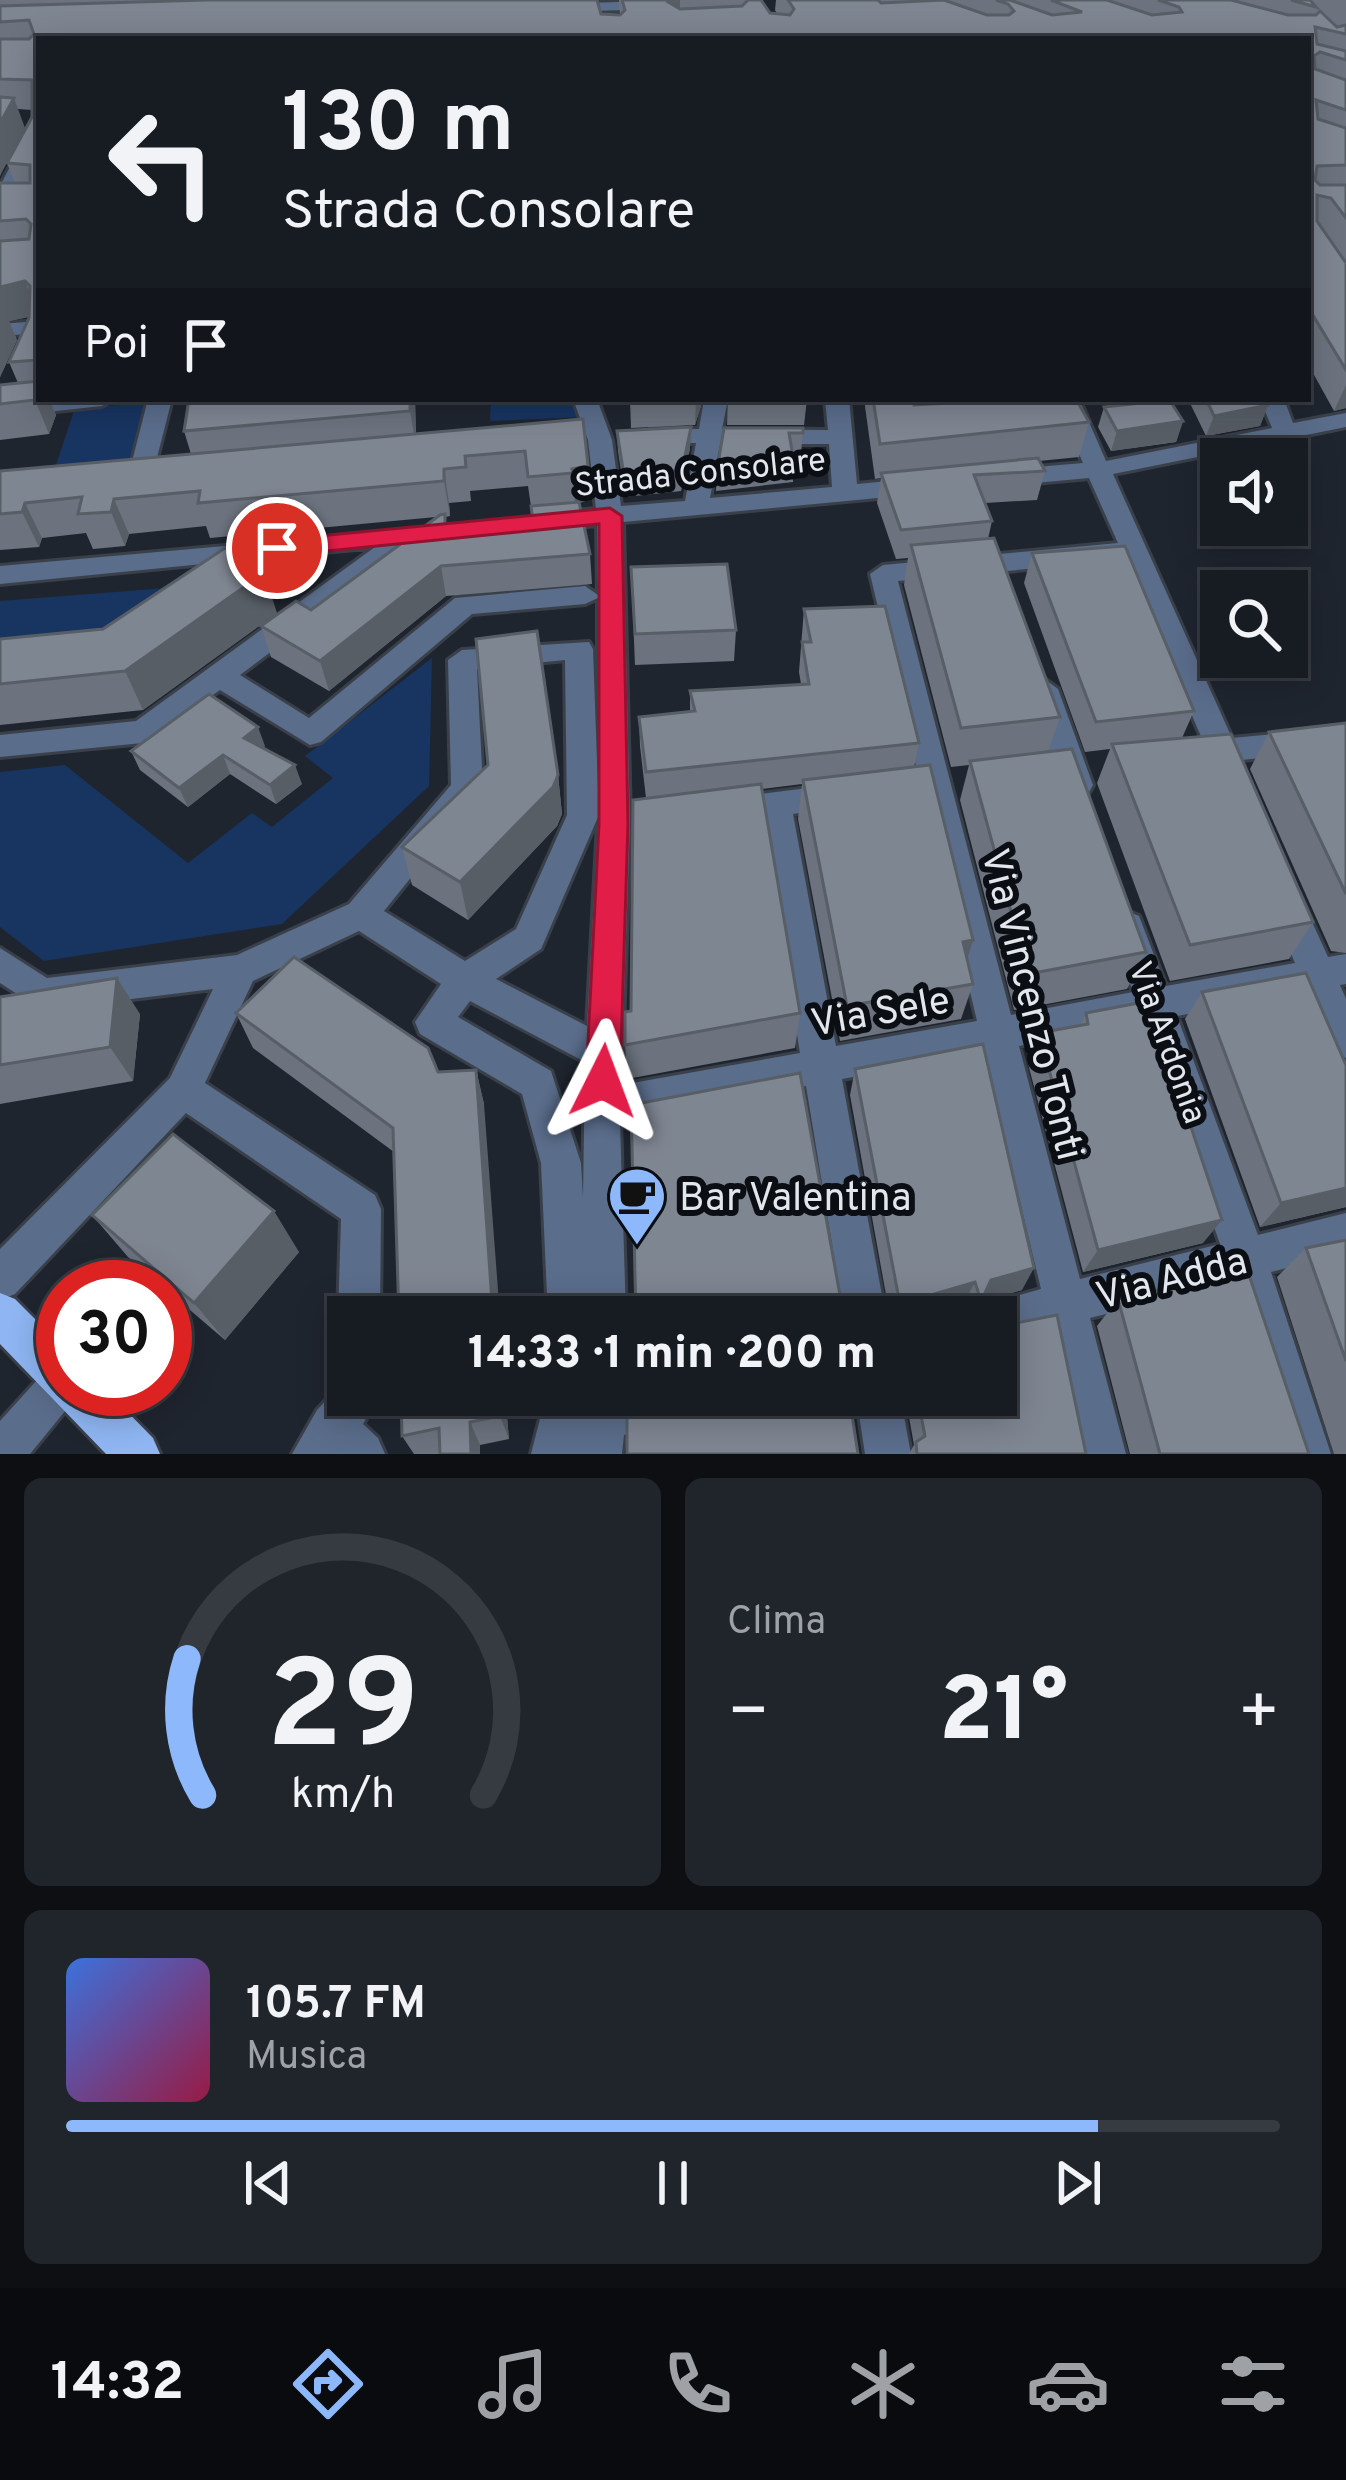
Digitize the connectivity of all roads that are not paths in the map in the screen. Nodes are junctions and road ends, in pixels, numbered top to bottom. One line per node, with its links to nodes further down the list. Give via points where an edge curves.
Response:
1 (686, 3): 3 (street); 4 (street)
2 (543, 9): 3 (street)
3 (606, 10)
4 (680, 28)
5 (36, 135): 6 (street)
6 (6, 205)
7 (0, 329): 8 (street)
8 (36, 332)
9 (36, 402): 16 (street)
10 (159, 402): 23 (street)
11 (584, 402): 21 (street)
12 (715, 402): 19 (street)
13 (837, 402): 20 (street)
14 (1068, 402): 22 (street)
15 (1273, 402): 18 (street)
16 (4, 403)
17 (1346, 420): 18 (street, Strada Consolare)
18 (1285, 432): 22 (street, Strada Consolare, via 1192,440)
19 (708, 436): 20 (street); 21 (street); 25 (street)
20 (839, 437): 24 (street)
21 (589, 441): 26 (street)
22 (1102, 469): 24 (street, Strada Consolare); 30 (street)
23 (139, 482)
24 (845, 493): 25 (street, Strada Consolare)
25 (696, 508): 26 (street, Strada Consolare)
26 (610, 516): 27 (street, Strada Consolare); 39 (street)
27 (520, 525)
28 (475, 529): 29 (street)
29 (407, 536): 31 (street); 38 (street)
30 (1136, 550): 32 (street); 42 (street)
31 (234, 552): 33 (street); 34 (street)
32 (998, 564): 36 (street); 59 (street, Via Vincenzo Tonti, via 884,574)
33 (0, 575)
34 (201, 580)
35 (585, 595): 38 (street, via 465,605 310,734)
36 (1013, 605)
37 (1028, 646): 45 (street)
38 (221, 677): 41 (street, via 142,732)
39 (597, 678): 53 (street, via 579,649 462,660 467,788); 57 (street, via 583,815 529,939); 61 (street, via 625,822)
40 (1346, 738): 42 (street)
41 (0, 746)
42 (1222, 750): 43 (street); 46 (street)
43 (1157, 758)
44 (1114, 764): 45 (street)
45 (1060, 770): 50 (street)
46 (1240, 791)
47 (867, 793): 48 (street)
48 (775, 804): 49 (street); 62 (street)
49 (706, 812)
50 (1086, 812)
51 (1274, 873): 56 (street)
52 (1117, 898): 58 (street, Via Ardonia)
53 (361, 914): 55 (street); 57 (street)
54 (0, 963): 55 (street, via 42,994)
55 (240, 970): 63 (street)
56 (1331, 972): 58 (street, Via Sele); 60 (street)
57 (465, 980): 61 (street); 69 (street, via 433,1022 538,1083 561,1163)
58 (1156, 1005): 59 (street, Via Sele); 66 (street, Via Ardonia)
59 (998, 1034): 62 (street, Via Sele); 72 (street, Via Vincenzo Tonti)
60 (1346, 1041)
61 (605, 1054): 64 (street)
62 (821, 1067): 64 (street, Via Sele); 71 (street)
63 (183, 1090): 67 (street); 68 (street, via 362,1209)
64 (602, 1107): 70 (street)
65 (1346, 1233): 66 (street, Via Adda)
66 (1246, 1258): 72 (street, Via Adda); 85 (street, Via Ardonia)
67 (0, 1279)
68 (360, 1296)
69 (568, 1296)
70 (605, 1296)
71 (861, 1296)
72 (1065, 1304): 74 (street, Via Adda); 84 (street, Via Vincenzo Tonti)
73 (0, 1314): 75 (main road)
74 (1017, 1316)
75 (36, 1352)
76 (36, 1412): 80 (street)
77 (100, 1416): 81 (main road)
78 (594, 1416): 82 (street)
79 (882, 1416): 83 (street)
80 (0, 1454)
81 (137, 1454)
82 (554, 1454)
83 (888, 1454)
84 (1103, 1454)
85 (1308, 1454)

